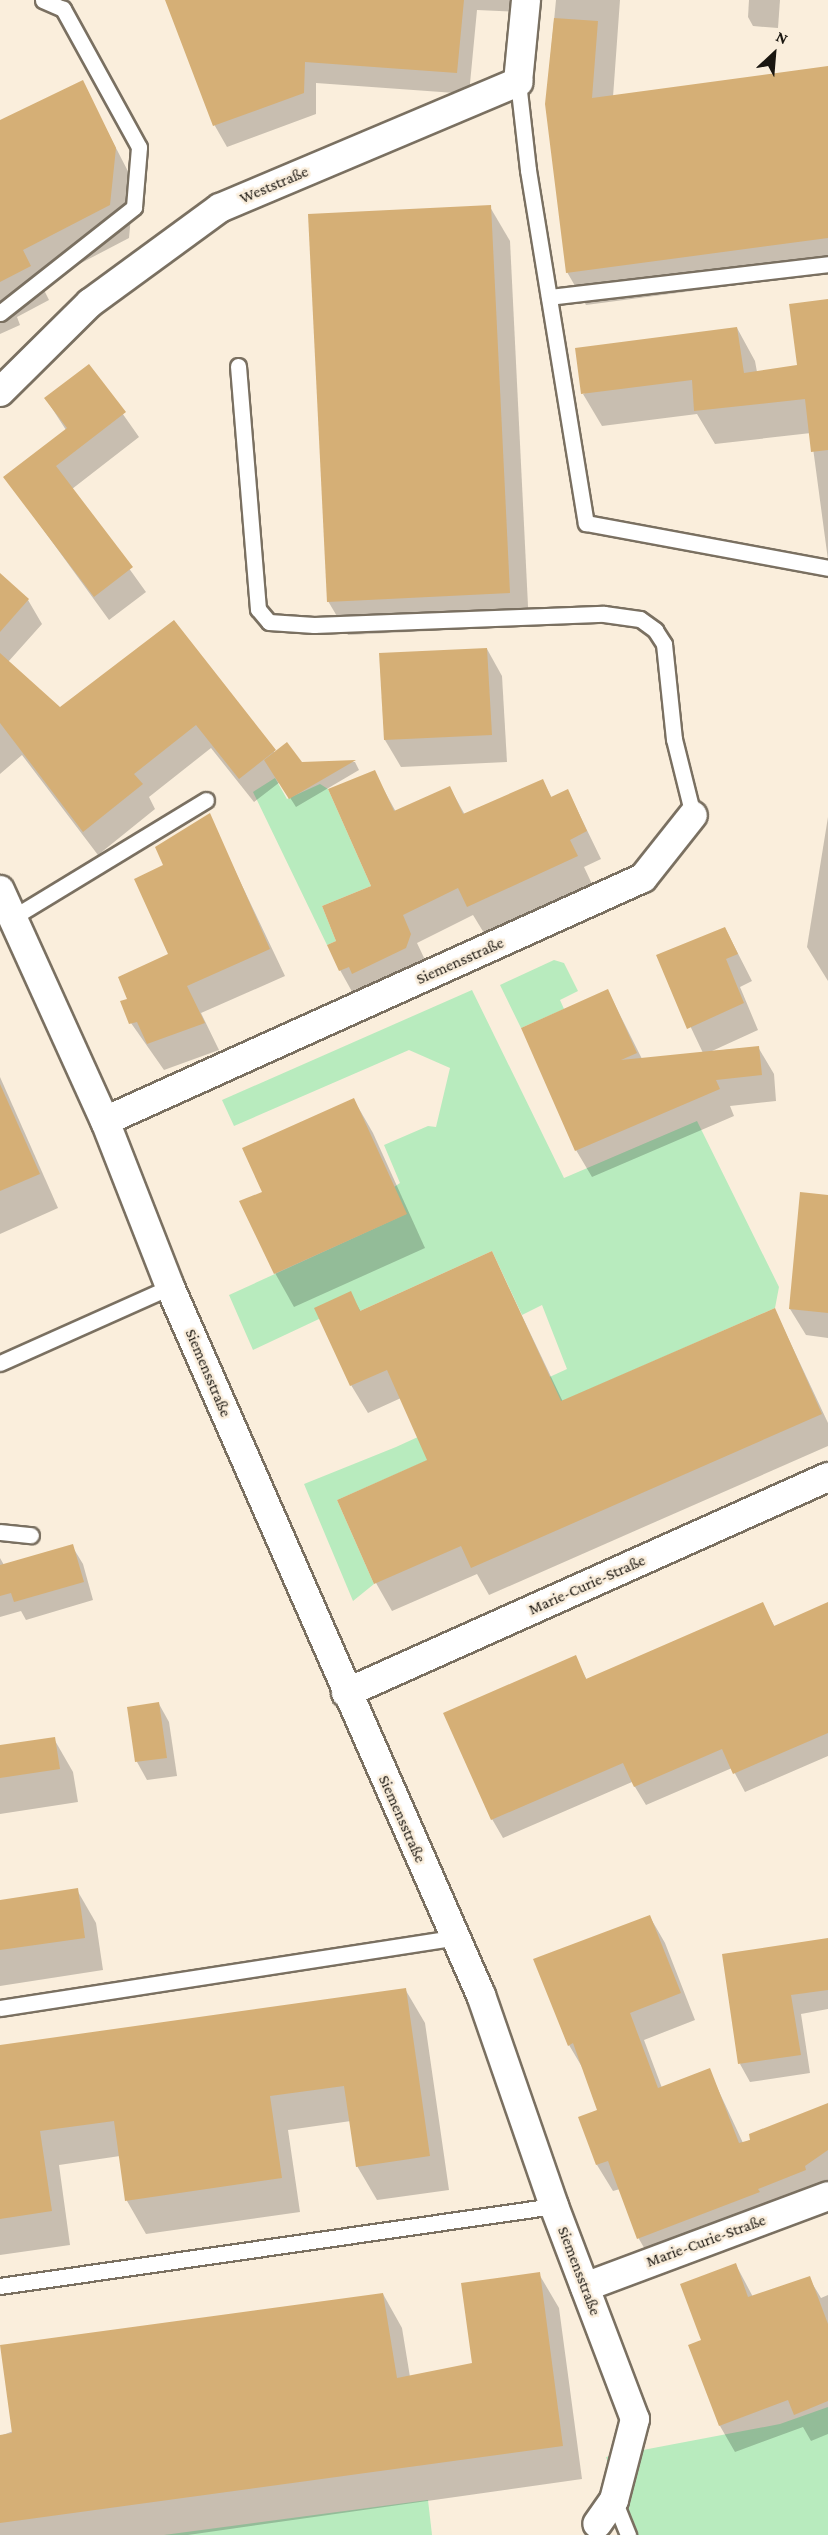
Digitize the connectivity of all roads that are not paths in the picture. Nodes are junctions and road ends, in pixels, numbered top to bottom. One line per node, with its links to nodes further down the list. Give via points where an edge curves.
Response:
1 (43, 0): 6 (lane, via 63,9 139,147 134,207)
2 (526, 0): 3 (street)
3 (518, 82): 5 (lane); 8 (street, Weststraße, via 220,208 90,303)
4 (828, 264): 5 (lane)
5 (549, 297): 9 (lane, via 586,523)
6 (0, 313)
7 (238, 366): 11 (lane, via 258,609 263,617 269,622 303,625 604,614 640,619 655,630 664,644 674,739)
8 (0, 392)
9 (828, 568)
10 (206, 800): 13 (lane)
11 (693, 815): 14 (street, Siemensstraße, via 644,878)
12 (0, 890): 13 (street, Siemensstraße)
13 (12, 918): 14 (street, Siemensstraße)
14 (105, 1121): 15 (street, Siemensstraße)
15 (170, 1287): 16 (lane); 20 (street, Siemensstraße)
16 (0, 1364)
17 (828, 1477): 20 (street, Marie-Curie-Straße)
18 (0, 1532): 19 (lane)
19 (31, 1535)
20 (346, 1693): 21 (street, Siemensstraße)
21 (454, 1938): 22 (lane); 24 (street, Siemensstraße, via 481,1995)
22 (0, 2008)
23 (828, 2196): 26 (street, Marie-Curie-Straße)
24 (554, 2206): 25 (lane); 26 (street, Siemensstraße)
25 (0, 2286)
26 (585, 2287): 27 (street, Siemensstraße, via 635,2419)
27 (614, 2500): 28 (street, Siemensstraße); 29 (lane)
28 (597, 2524)
29 (628, 2535)

